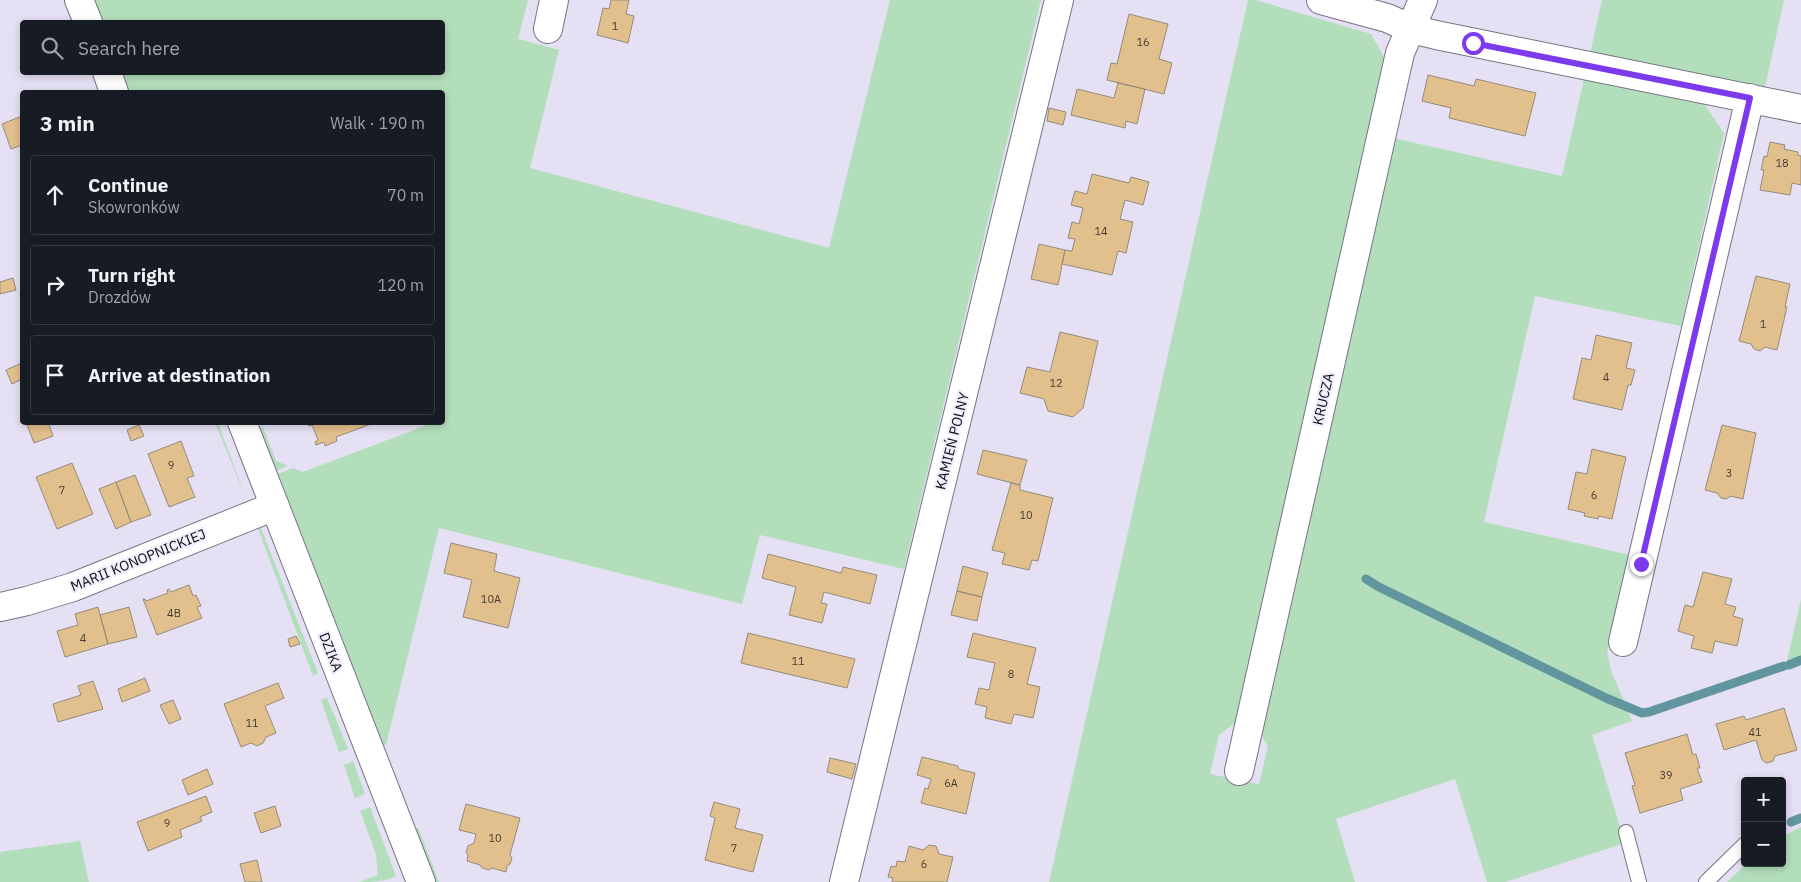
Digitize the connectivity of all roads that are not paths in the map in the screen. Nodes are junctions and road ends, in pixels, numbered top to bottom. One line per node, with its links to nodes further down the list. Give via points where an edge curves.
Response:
1 (79, 0): 6 (street)
2 (554, 0): 7 (street)
3 (1059, 0): 21 (street, KAMIEŃ POLNY)
4 (1321, 0): 8 (street, via 1387,18)
5 (1423, 0): 8 (street, KRUCZA)
6 (87, 20)
7 (548, 29)
8 (1412, 29): 11 (street); 17 (street, KRUCZA, via 1400,53)
9 (108, 75): 10 (street)
10 (113, 90)
11 (1750, 98): 12 (street); 16 (street)
12 (1801, 109)
13 (243, 425): 14 (street, DZIKA)
14 (275, 506): 15 (street, MARII KONOPNICKIEJ, via 73,587); 20 (street, DZIKA)
15 (0, 608)
16 (1623, 642)
17 (1239, 771)
18 (1626, 832): 22 (lane)
19 (1741, 848): 23 (lane)
20 (421, 882)
21 (844, 882)
22 (1639, 882)
23 (1706, 882)

